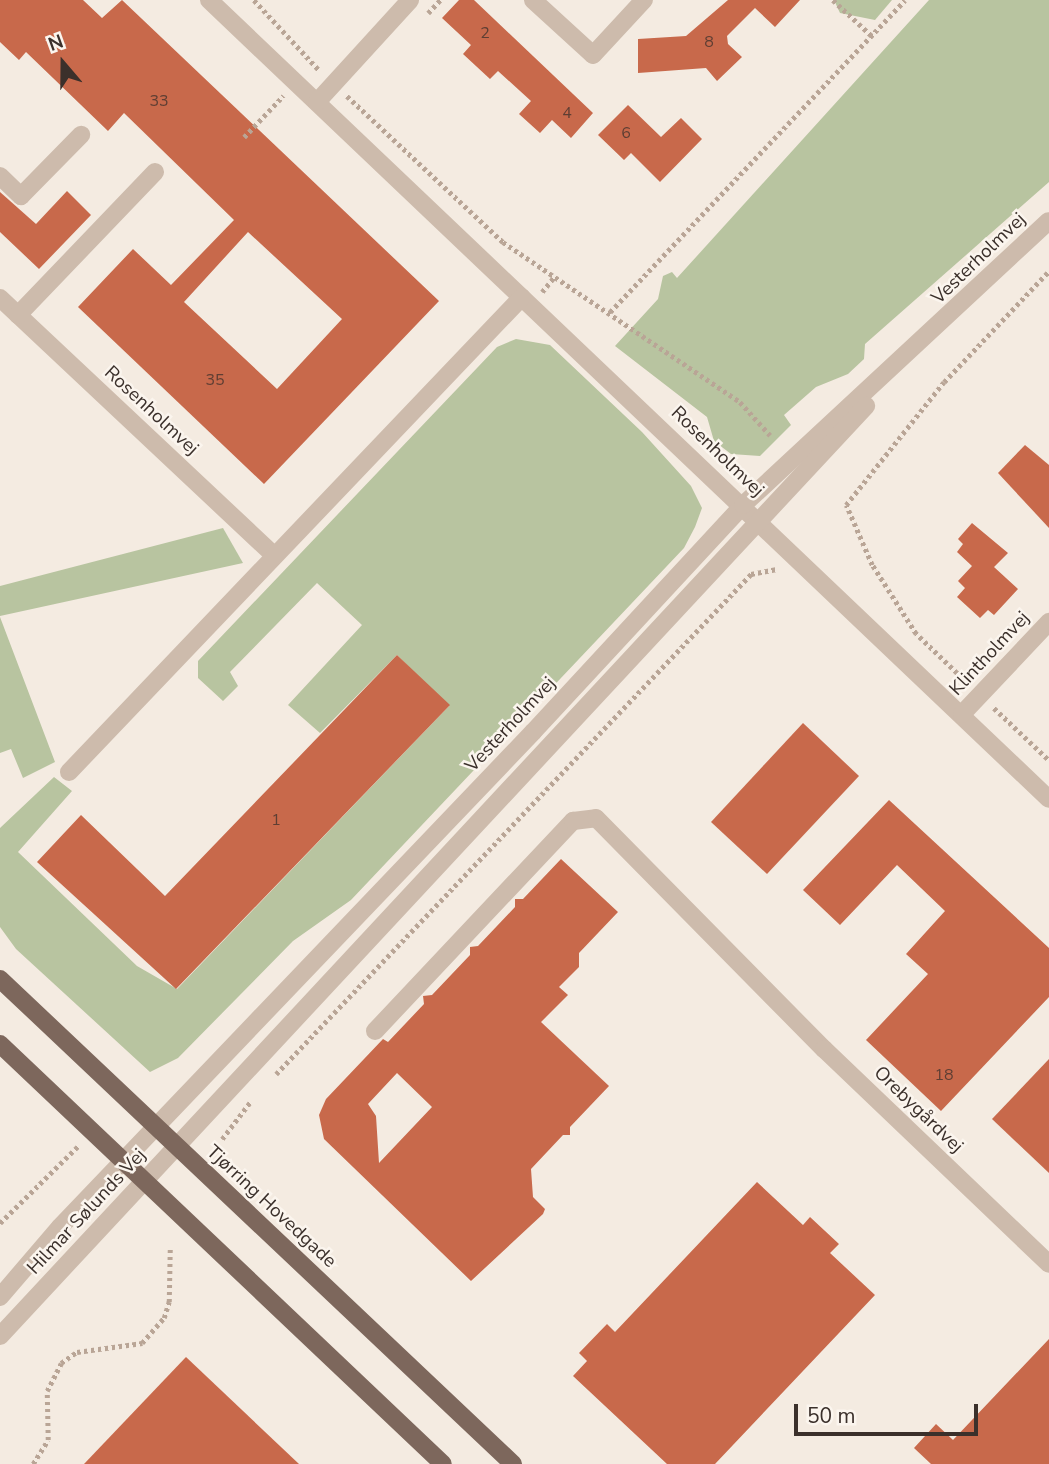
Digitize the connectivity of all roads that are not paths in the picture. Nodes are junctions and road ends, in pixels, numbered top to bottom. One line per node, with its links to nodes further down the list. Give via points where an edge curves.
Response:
1 (209, 0): 5 (street, Rosenholmvej)
2 (410, 0): 5 (street)
3 (533, 0): 4 (street, via 593,55)
4 (644, 0)
5 (317, 102): 10 (street, Rosenholmvej)
6 (81, 135): 8 (street, via 21,196)
7 (155, 172): 12 (street)
8 (0, 176)
9 (1049, 220): 13 (street, Vesterholmvej)
10 (522, 297): 14 (street, Rosenholmvej); 16 (street)
11 (0, 298): 12 (street, Rosenholmvej)
12 (18, 315): 16 (street, Rosenholmvej)
13 (938, 327): 14 (street, Vesterholmvej); 15 (street, Vesterholmvej)
14 (743, 505): 15 (street, Rosenholmvej); 24 (street, Vesterholmvej)
15 (760, 523): 18 (street, Rosenholmvej); 25 (street, Vesterholmvej)
16 (273, 554): 19 (street)
17 (1049, 622): 18 (street, Klintholmvej)
18 (962, 714): 20 (street, Rosenholmvej)
19 (69, 772)
20 (1049, 799)
21 (0, 979): 24 (main road, Tjørring Hovedgade)
22 (375, 1031): 28 (street, Orebygårdvej, via 573,821 596,818 824,1049)
23 (0, 1044): 26 (main road)
24 (157, 1127): 25 (main road, Tjørring Hovedgade); 26 (street, Vesterholmvej)
25 (177, 1147): 27 (street, Hilmar Sølunds Vej); 32 (main road, Tjørring Hovedgade)
26 (124, 1160): 27 (main road); 29 (street, Hilmar Sølunds Vej)
27 (145, 1181): 30 (street, Hilmar Sølunds Vej); 31 (main road)
28 (1049, 1264)
29 (0, 1297)
30 (0, 1336)
31 (443, 1464)
32 (513, 1464)

